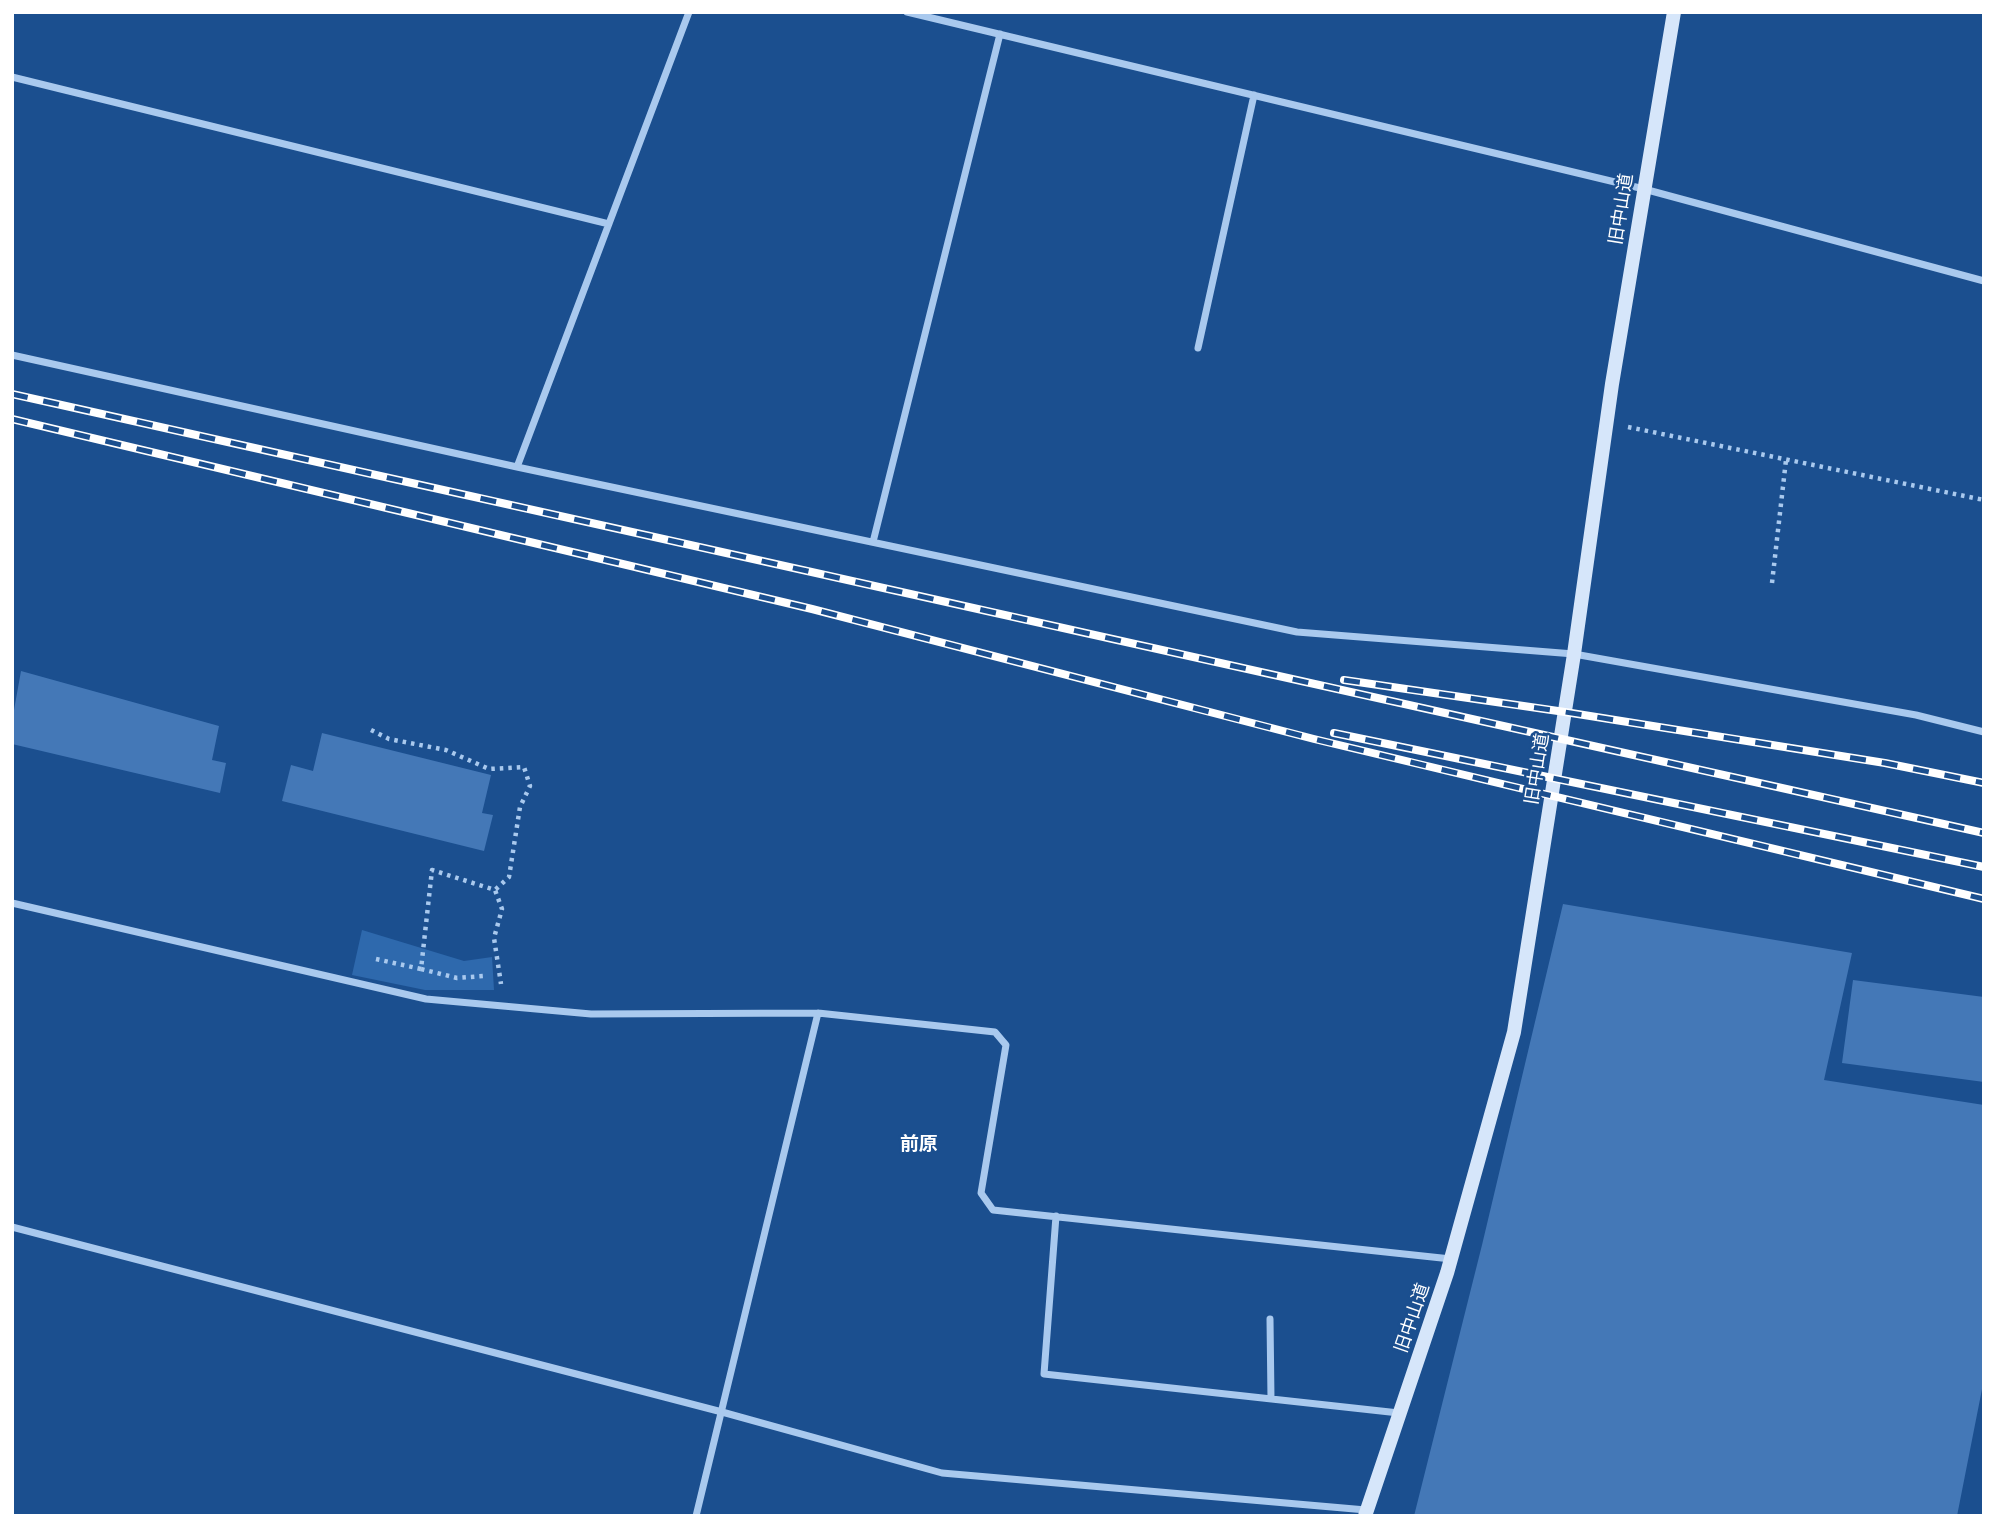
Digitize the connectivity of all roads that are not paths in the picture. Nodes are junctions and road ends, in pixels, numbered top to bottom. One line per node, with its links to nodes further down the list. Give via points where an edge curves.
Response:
1 (689, 12): 8 (street)
2 (907, 12): 4 (street)
3 (1674, 12): 7 (street, 旧中山道)
4 (1000, 34): 6 (street); 13 (street)
5 (12, 77): 8 (street)
6 (1254, 95): 7 (street); 10 (street)
7 (1644, 189): 9 (street); 14 (street, 旧中山道)
8 (609, 223): 12 (street)
9 (1984, 281)
10 (1198, 348)
11 (12, 355): 12 (street)
12 (517, 467): 13 (street)
13 (873, 542): 14 (street, via 1297,632)
14 (1574, 654): 15 (street, via 1916,715); 20 (street, 旧中山道, via 1514,1032)
15 (1984, 732)
16 (12, 903): 17 (street, via 426,999 591,1014)
17 (818, 1013): 18 (street, via 995,1032 1006,1045 981,1194 993,1210); 23 (street)
18 (1056, 1216): 20 (street); 22 (street, via 1044,1374)
19 (12, 1227): 23 (street)
20 (1451, 1259): 24 (street, 旧中山道)
21 (1270, 1319): 22 (street)
22 (1270, 1399): 24 (street)
23 (722, 1412): 25 (street, via 942,1473); 26 (street)
24 (1399, 1413): 25 (street, 旧中山道)
25 (1365, 1513)
26 (695, 1516)

